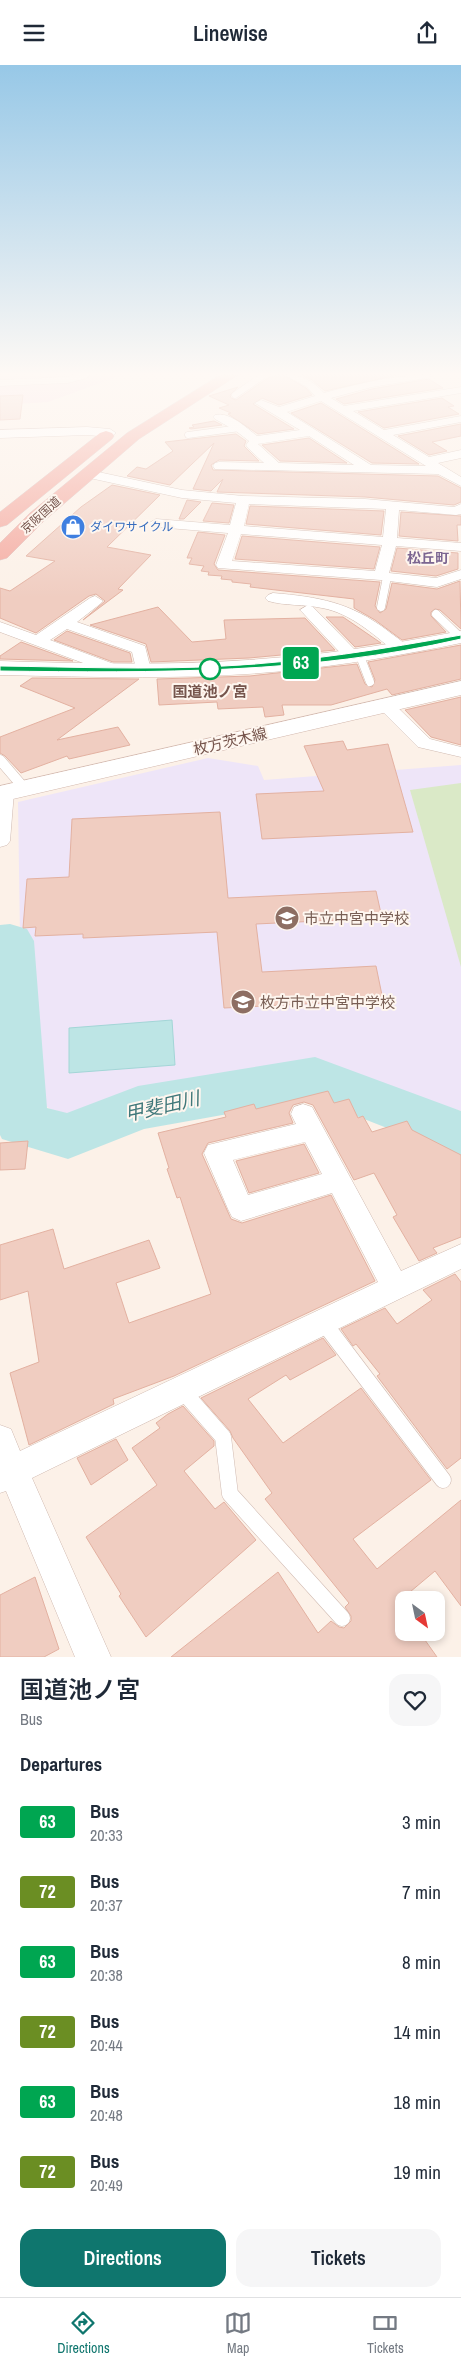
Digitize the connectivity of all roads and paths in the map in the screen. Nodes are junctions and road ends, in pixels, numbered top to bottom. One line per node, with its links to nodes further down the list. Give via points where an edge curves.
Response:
1 (90, 449): 17 (highway, 京阪国道)
2 (117, 449): 12 (highway, 京阪国道)
3 (257, 449): 9 (street)
4 (337, 449): 10 (street)
5 (408, 449): 7 (street)
6 (461, 454): 7 (street)
7 (429, 461): 11 (street)
8 (219, 466): 9 (street)
9 (276, 467): 10 (street)
10 (368, 468): 11 (street)
11 (441, 470): 13 (street)
12 (89, 474): 14 (street, via 182,494); 22 (highway, 京阪国道, via 37,517)
13 (461, 482)
14 (243, 500): 15 (street); 19 (street)
15 (393, 506): 16 (street, via 456,511); 20 (street)
16 (461, 508)
17 (0, 521)
18 (156, 523): 19 (street)
19 (236, 530): 20 (street); 23 (street, via 223,565)
20 (390, 541): 21 (street); 25 (street)
21 (461, 547)
22 (0, 554)
23 (302, 571): 25 (street); 26 (street)
24 (461, 573): 25 (street, via 437,583)
25 (384, 577): 29 (lane)
26 (297, 594)
27 (273, 598): 36 (street, via 345,610)
28 (95, 601): 32 (street)
29 (381, 607)
30 (308, 610): 37 (street)
31 (436, 614): 34 (lane)
32 (65, 623): 35 (street); 40 (street, via 139,649)
33 (0, 627): 35 (street)
34 (460, 637): 36 (street)
35 (38, 641): 39 (street)
36 (400, 648): 37 (street)
37 (356, 656): 40 (street, via 225,668); 41 (lane)
38 (0, 668): 39 (street)
39 (116, 670): 40 (street)
40 (143, 670)
41 (370, 682)
42 (461, 688): 43 (street, 枚方茨木線)
43 (386, 705): 44 (street, via 424,743); 46 (street, 枚方茨木線)
44 (461, 752)
45 (0, 760): 46 (lane)
46 (10, 791): 47 (street)
47 (0, 841)
48 (338, 1180): 48 (street, via 307,1122 217,1153 242,1209); 50 (street)
49 (460, 1257): 50 (street)
50 (396, 1287): 51 (street)
51 (324, 1322): 52 (street); 55 (lane)
52 (182, 1390): 54 (street); 56 (lane, via 223,1437 230,1494)
53 (0, 1440): 54 (street)
54 (7, 1474): 57 (street)
55 (443, 1480)
56 (342, 1618)
57 (93, 1657)

